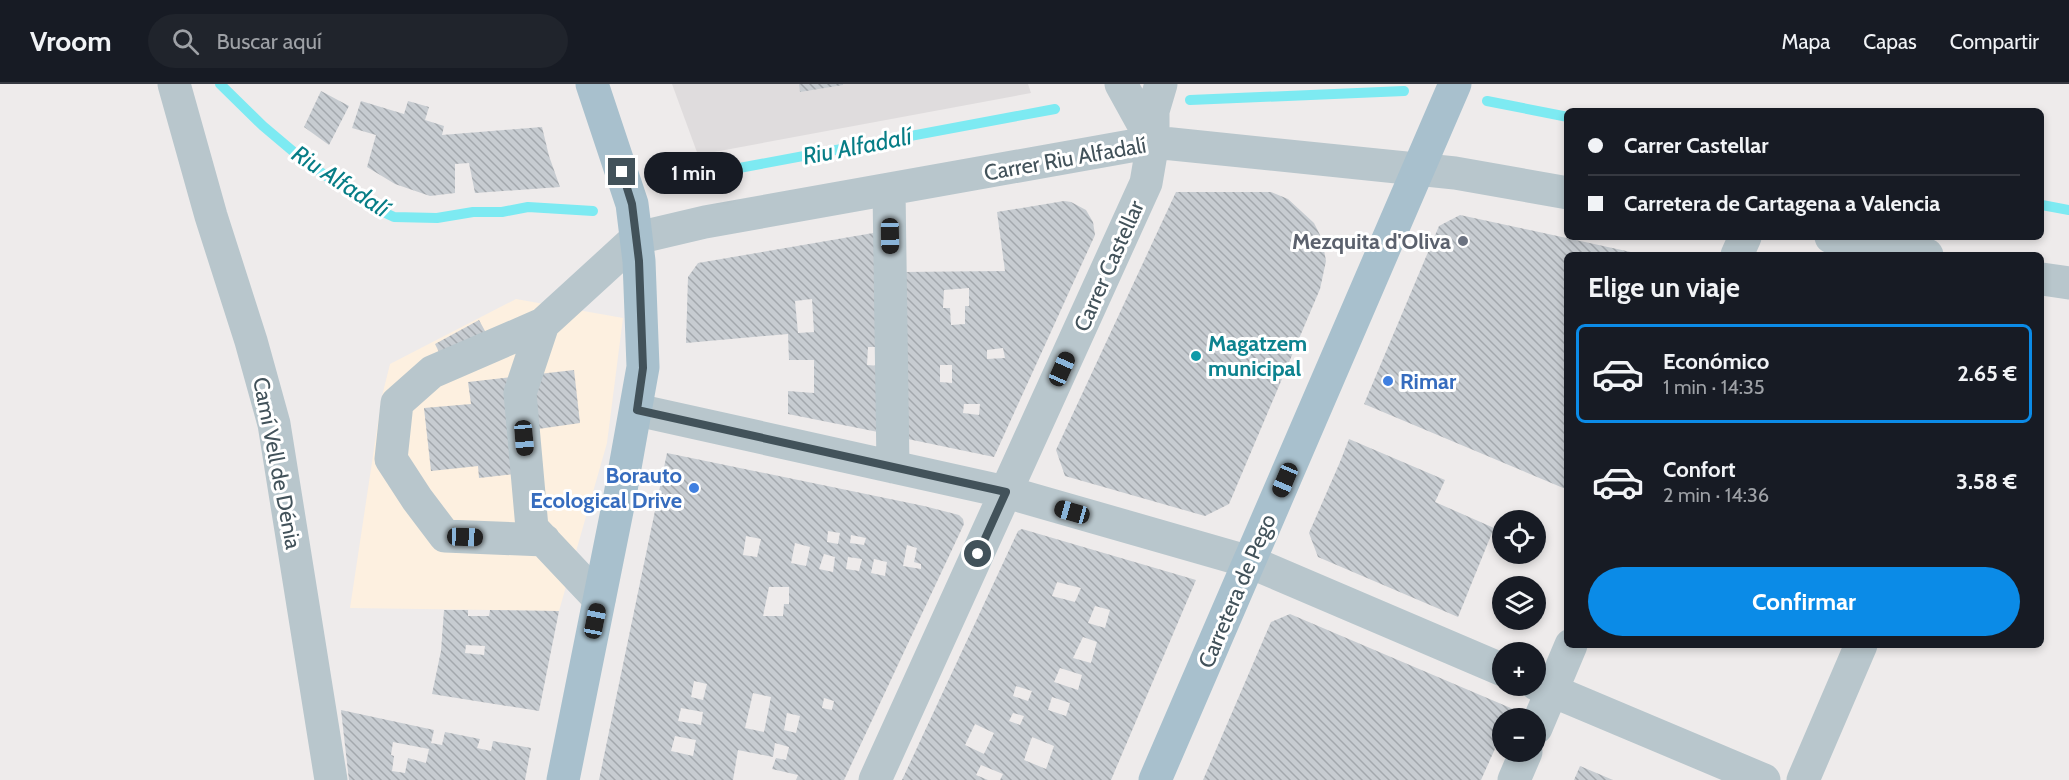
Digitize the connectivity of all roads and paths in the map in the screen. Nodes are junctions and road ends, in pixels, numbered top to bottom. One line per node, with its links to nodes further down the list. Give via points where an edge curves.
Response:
1 (174, 84): 28 (street, Camí Vell de Dénia, via 274,424)
2 (592, 84): 10 (main road, via 632,204)
3 (1121, 84): 6 (street)
4 (1161, 84): 6 (street, Carrer Castellar, via 1153,111)
5 (1455, 84): 7 (main road)
6 (1153, 142): 7 (street, Carrer Riu Alfadalí); 8 (street, Carrer Riu Alfadalí); 18 (street, Carrer Castellar, via 1146,183)
7 (1417, 170): 9 (street, Carrer Riu Alfadalí); 20 (main road, Carretera de Pego)
8 (889, 189): 10 (street, Carrer Riu Alfadalí); 17 (street)
9 (1564, 192)
10 (637, 238): 15 (street); 16 (main road, via 643,368)
11 (1849, 240): 12 (street)
12 (1913, 252)
13 (2044, 279): 14 (street)
14 (2069, 283)
15 (543, 324): 19 (street, via 520,393 532,528); 19 (street, via 432,372 397,403 391,459 445,536)
16 (637, 410): 17 (street); 21 (main road)
17 (892, 467): 18 (street)
18 (1006, 492): 20 (street); 30 (street, Carrer Castellar)
19 (544, 540): 21 (street)
20 (1250, 562): 24 (street); 31 (main road, Carretera de Pego)
21 (599, 599): 29 (main road)
22 (1570, 648): 25 (street)
23 (1860, 648): 34 (street)
24 (1492, 665)
25 (1546, 684)
26 (1546, 688): 33 (street)
27 (1522, 762): 32 (street)
28 (331, 780)
29 (563, 780)
30 (875, 780)
31 (1155, 780)
32 (1514, 780)
33 (1764, 780)
34 (1803, 780)

